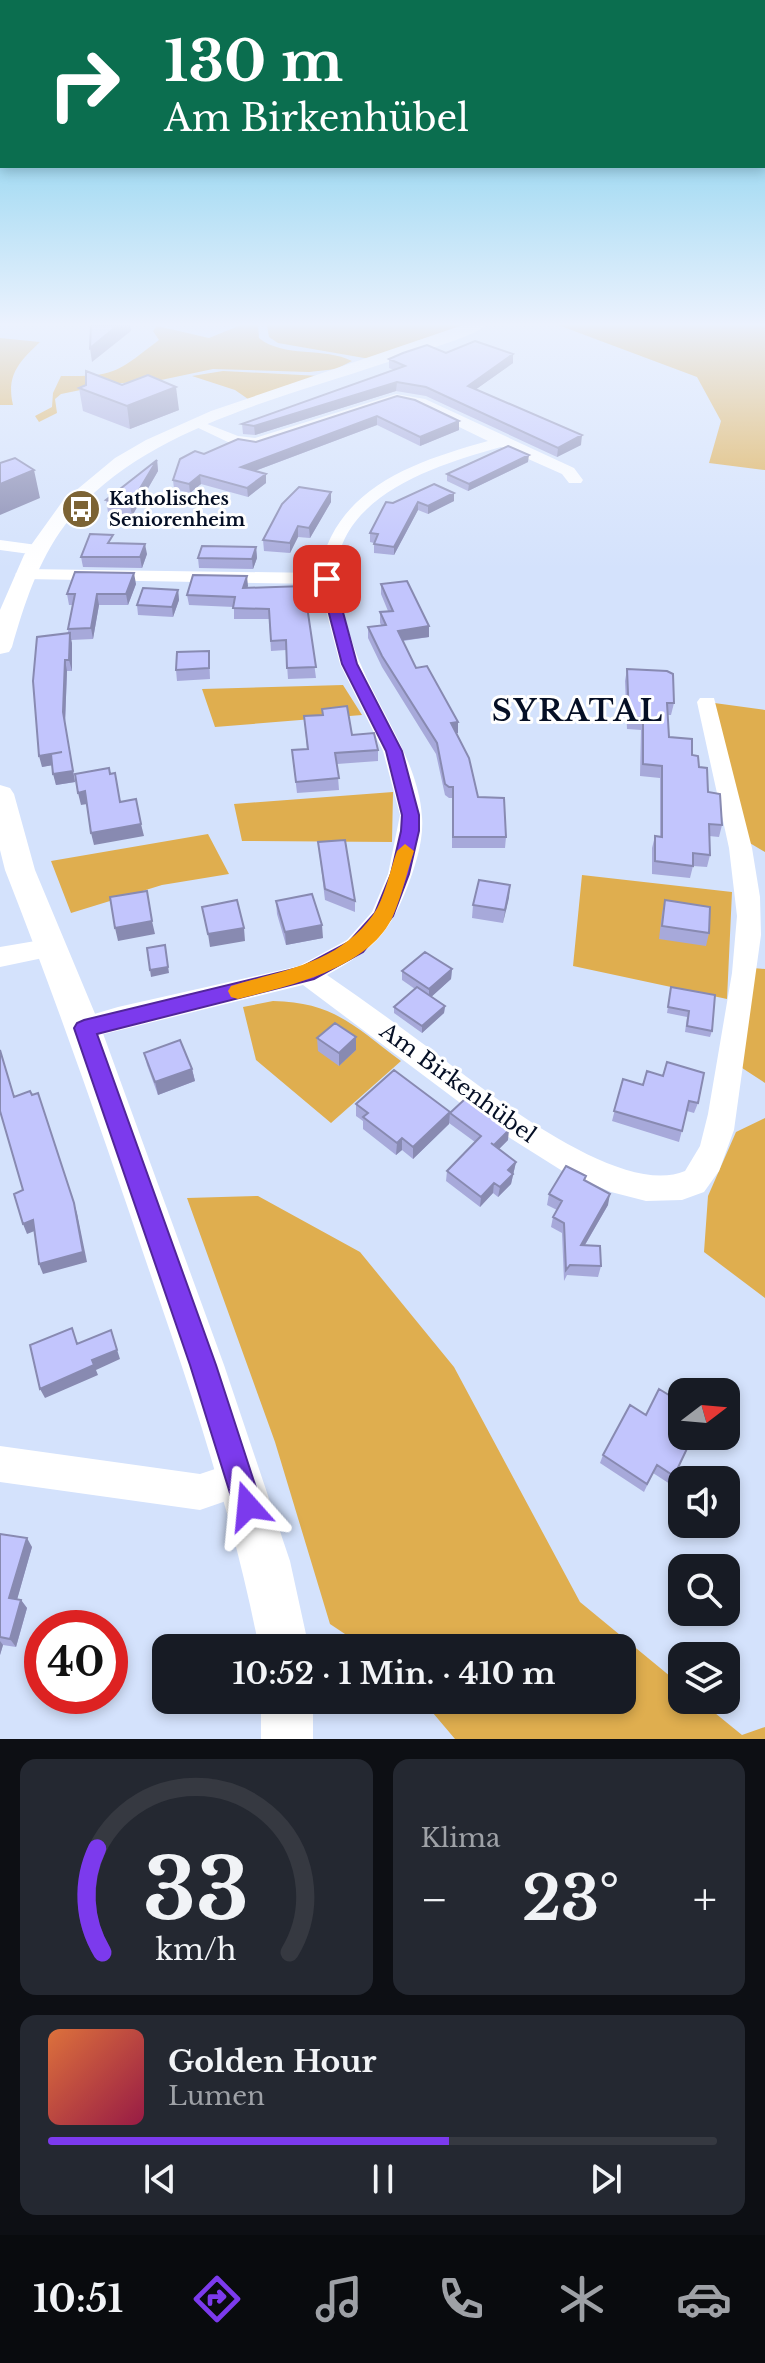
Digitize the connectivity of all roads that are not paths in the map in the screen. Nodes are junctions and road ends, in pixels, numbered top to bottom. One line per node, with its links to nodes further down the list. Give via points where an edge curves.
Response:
1 (248, 406): 4 (street)
2 (371, 406): 4 (street, via 256,443)
3 (429, 406): 5 (street)
4 (197, 424): 8 (street, via 132,457 85,491)
5 (502, 442): 6 (street, via 568,471); 10 (street, via 408,474 367,501 335,542)
6 (575, 480)
7 (0, 545): 8 (street)
8 (37, 550): 9 (street)
9 (24, 574): 10 (street); 11 (street)
10 (327, 579): 16 (street, via 350,664 394,751 410,831 383,916 356,947)
11 (0, 647)
12 (707, 702): 16 (street, Am Birkenhübel, via 733,805 748,898 749,957 723,1118 699,1178 690,1185 627,1184 588,1171 501,1118)
13 (0, 794): 14 (street, via 20,870)
14 (53, 947): 15 (street); 17 (street)
15 (0, 957)
16 (307, 974): 17 (street)
17 (84, 1028): 19 (street)
18 (0, 1464): 19 (street, via 200,1492)
19 (239, 1479): 20 (street, via 266,1561)
20 (281, 1634)
21 (287, 1714): 22 (street)
22 (287, 1739)

